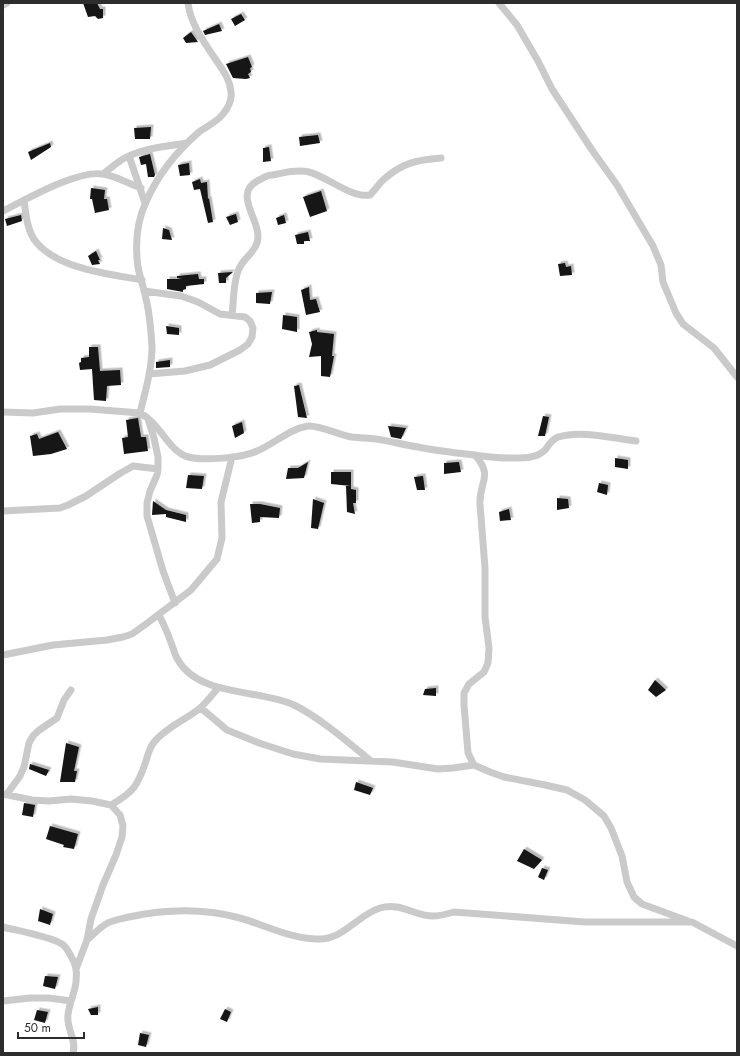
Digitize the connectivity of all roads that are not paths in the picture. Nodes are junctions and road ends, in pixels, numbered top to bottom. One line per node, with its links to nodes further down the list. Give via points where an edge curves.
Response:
1 (7, 3): 4 (street)
2 (188, 3): 5 (street, via 194,24 223,69 231,92 227,109 222,116)
3 (499, 3): 17 (street, via 517,25 552,89 617,185 653,246 661,265 663,282 676,313 683,324 714,348)
4 (3, 5)
5 (187, 143): 6 (street); 11 (street, via 165,168)
6 (129, 156): 8 (street); 9 (street)
7 (441, 158): 15 (street, via 408,163 394,171 370,195 358,194 308,172 268,175 254,182 246,200 259,234 258,243 241,265 236,279)
8 (103, 174): 9 (street); 10 (street, via 81,176)
9 (140, 188): 11 (street)
10 (24, 200): 12 (street); 13 (street, via 30,232 35,241 47,252 80,268)
11 (145, 203): 13 (street, via 137,234 138,267)
12 (3, 211)
13 (142, 280): 14 (street)
14 (144, 291): 15 (street, via 181,296 220,314); 16 (street, via 152,348)
15 (232, 315): 16 (street, via 245,317 253,328 248,344 240,350 210,365 185,371)
16 (149, 374): 19 (street)
17 (737, 377)
18 (3, 412): 19 (street, via 33,413 60,409 90,409)
19 (140, 413): 20 (street)
20 (147, 417): 23 (street, via 169,442 187,457); 24 (street, via 154,438)
21 (636, 441): 22 (street, via 586,434 573,435 558,437 544,451 529,458)
22 (475, 455): 23 (street, via 337,434 309,426 284,435 257,451); 33 (street, via 485,472 480,495 485,568 485,617 489,648 488,663 484,672 469,684 464,693 468,753)
23 (232, 457): 26 (street, via 221,502 222,538 217,559 191,590)
24 (158, 469): 25 (street, via 133,466 68,506); 26 (street, via 150,491 146,516)
25 (3, 511)
26 (175, 603): 27 (street)
27 (159, 615): 28 (street, via 132,634 123,637 53,645); 29 (street, via 177,659 185,670)
28 (3, 655)
29 (218, 688): 31 (street); 32 (street, via 294,705 317,719)
30 (71, 690): 34 (street, via 57,718 33,736 20,776)
31 (200, 708): 32 (street, via 227,730 293,754 320,760); 35 (street, via 154,742 134,788)
32 (371, 761): 33 (street, via 438,769)
33 (474, 765): 36 (street, via 504,777 567,790 585,800 604,816 611,828 618,842 634,897 642,904)
34 (5, 794): 35 (street, via 32,800 71,799)
35 (111, 805): 38 (street, via 120,815 122,836 91,919)
36 (692, 922): 38 (street, via 585,922 454,912 433,916 393,906 372,910 333,936 316,939 288,934 241,918 200,911 169,910 111,921); 39 (street)
37 (3, 927): 40 (street, via 64,944)
38 (87, 940): 40 (street)
39 (737, 946)
40 (76, 969): 42 (street)
41 (3, 1001): 42 (street, via 30,998)
42 (71, 1001): 43 (street, via 68,1021 74,1039)
43 (73, 1053)

